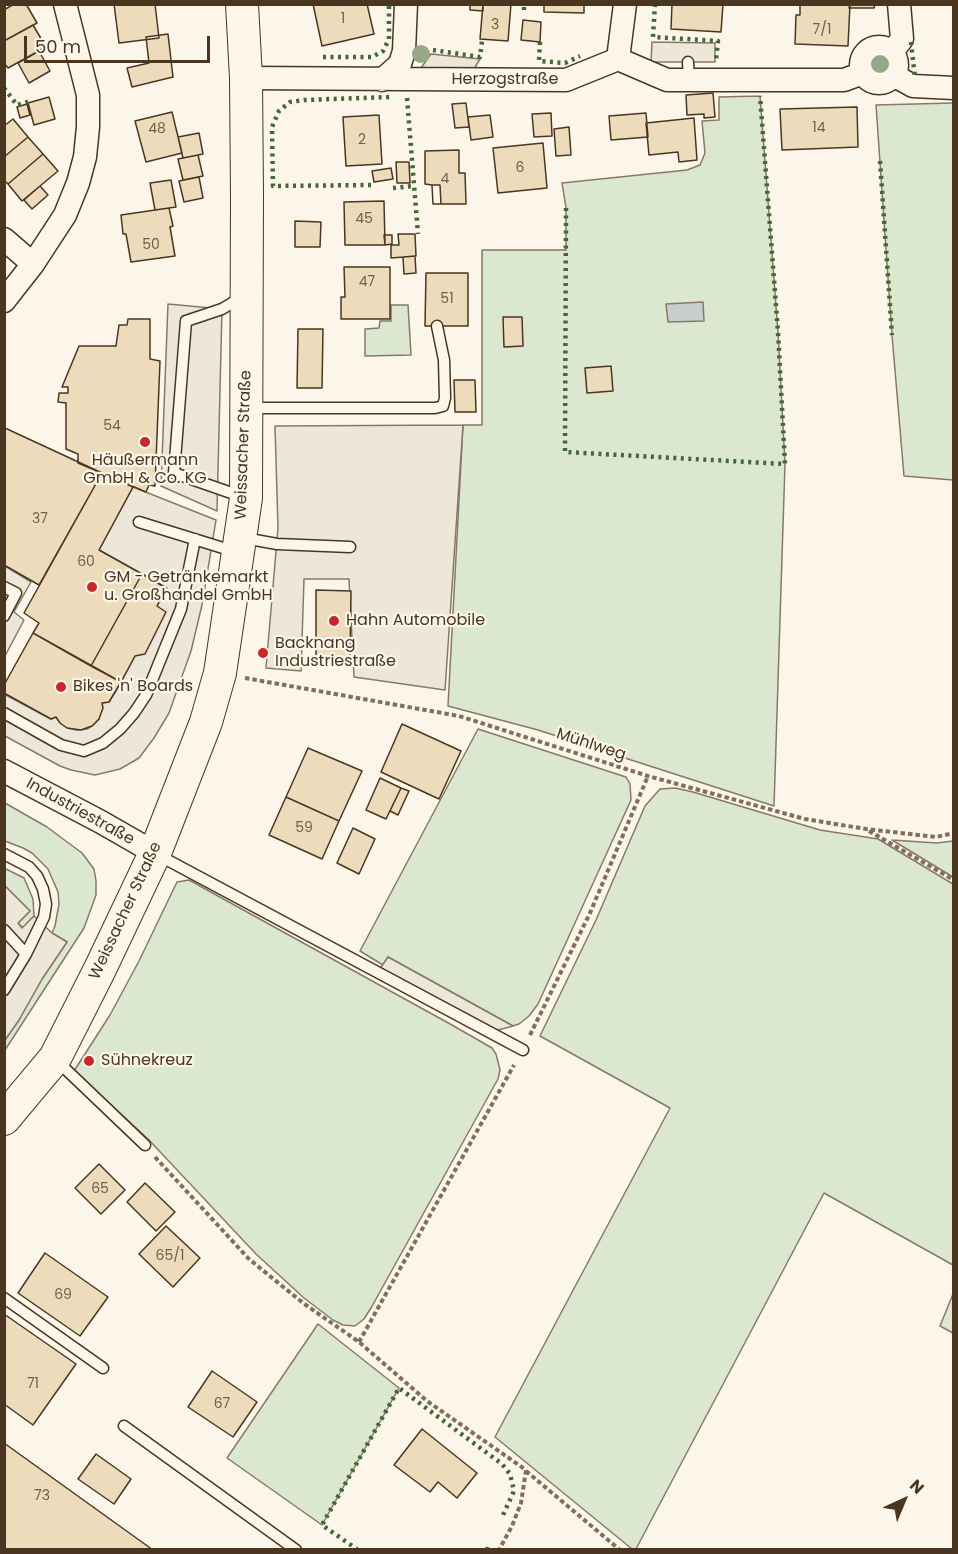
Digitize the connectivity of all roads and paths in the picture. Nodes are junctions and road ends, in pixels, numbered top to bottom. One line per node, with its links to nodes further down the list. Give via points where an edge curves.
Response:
1 (65, 4): 14 (street, via 88,95 85,157 66,215)
2 (242, 4): 10 (street, Weissacher Straße)
3 (406, 4): 11 (street, via 400,64)
4 (625, 4): 7 (street)
5 (899, 4): 6 (street, via 902,39)
6 (892, 52): 8 (street, via 877,47 867,51 862,61); 9 (street, via 898,63)
7 (618, 59): 8 (street, via 667,80 689,71 844,80); 11 (street, Herzogstraße, via 566,80 445,76)
8 (863, 73): 9 (street, via 878,83)
9 (895, 76): 12 (street, via 913,86)
10 (246, 78): 11 (street, Herzogstraße); 15 (street, Weissacher Straße)
11 (382, 80)
12 (954, 88)
13 (4, 239): 14 (street)
14 (33, 264): 16 (street)
15 (247, 294): 18 (street, Weissacher Straße); 19 (lane, via 222,309 186,321 174,473)
16 (4, 301)
17 (437, 326): 18 (lane, via 444,360 443,406)
18 (247, 408): 19 (street, Weissacher Straße)
19 (246, 498): 22 (street, Weissacher Straße)
20 (139, 522): 21 (lane)
21 (195, 539): 22 (lane); 27 (lane, via 181,609 146,695 120,729 103,743 84,751 61,745)
22 (239, 545): 23 (lane); 26 (street, Weissacher Straße)
23 (350, 547)
24 (4, 587): 25 (lane, via 16,593)
25 (4, 616)
26 (220, 674): 29 (path, Mühlweg, via 459,716); 32 (street, Weissacher Straße, via 206,722)
27 (4, 713)
28 (4, 771): 32 (street, Industriestraße)
29 (648, 776): 30 (path, Mühlweg, via 805,819); 38 (path, via 590,913)
30 (866, 829): 31 (path, Mühlweg, via 936,837); 34 (path)
31 (954, 833)
32 (155, 853): 38 (lane); 39 (street, Weissacher Straße)
33 (4, 854): 36 (lane, via 29,867 44,889 44,917)
34 (954, 880)
35 (4, 930): 36 (lane)
36 (26, 954): 37 (lane)
37 (4, 990)
38 (522, 1050): 43 (path)
39 (55, 1058): 40 (street, Weissacher Straße); 41 (lane)
40 (4, 1119)
41 (145, 1145): 43 (path, via 249,1259)
42 (4, 1298): 44 (lane)
43 (359, 1342): 46 (path, via 427,1401)
44 (103, 1368)
45 (124, 1426): 47 (lane)
46 (526, 1470): 48 (path, via 521,1503); 49 (path)
47 (296, 1550)
48 (499, 1550)
49 (620, 1550)

